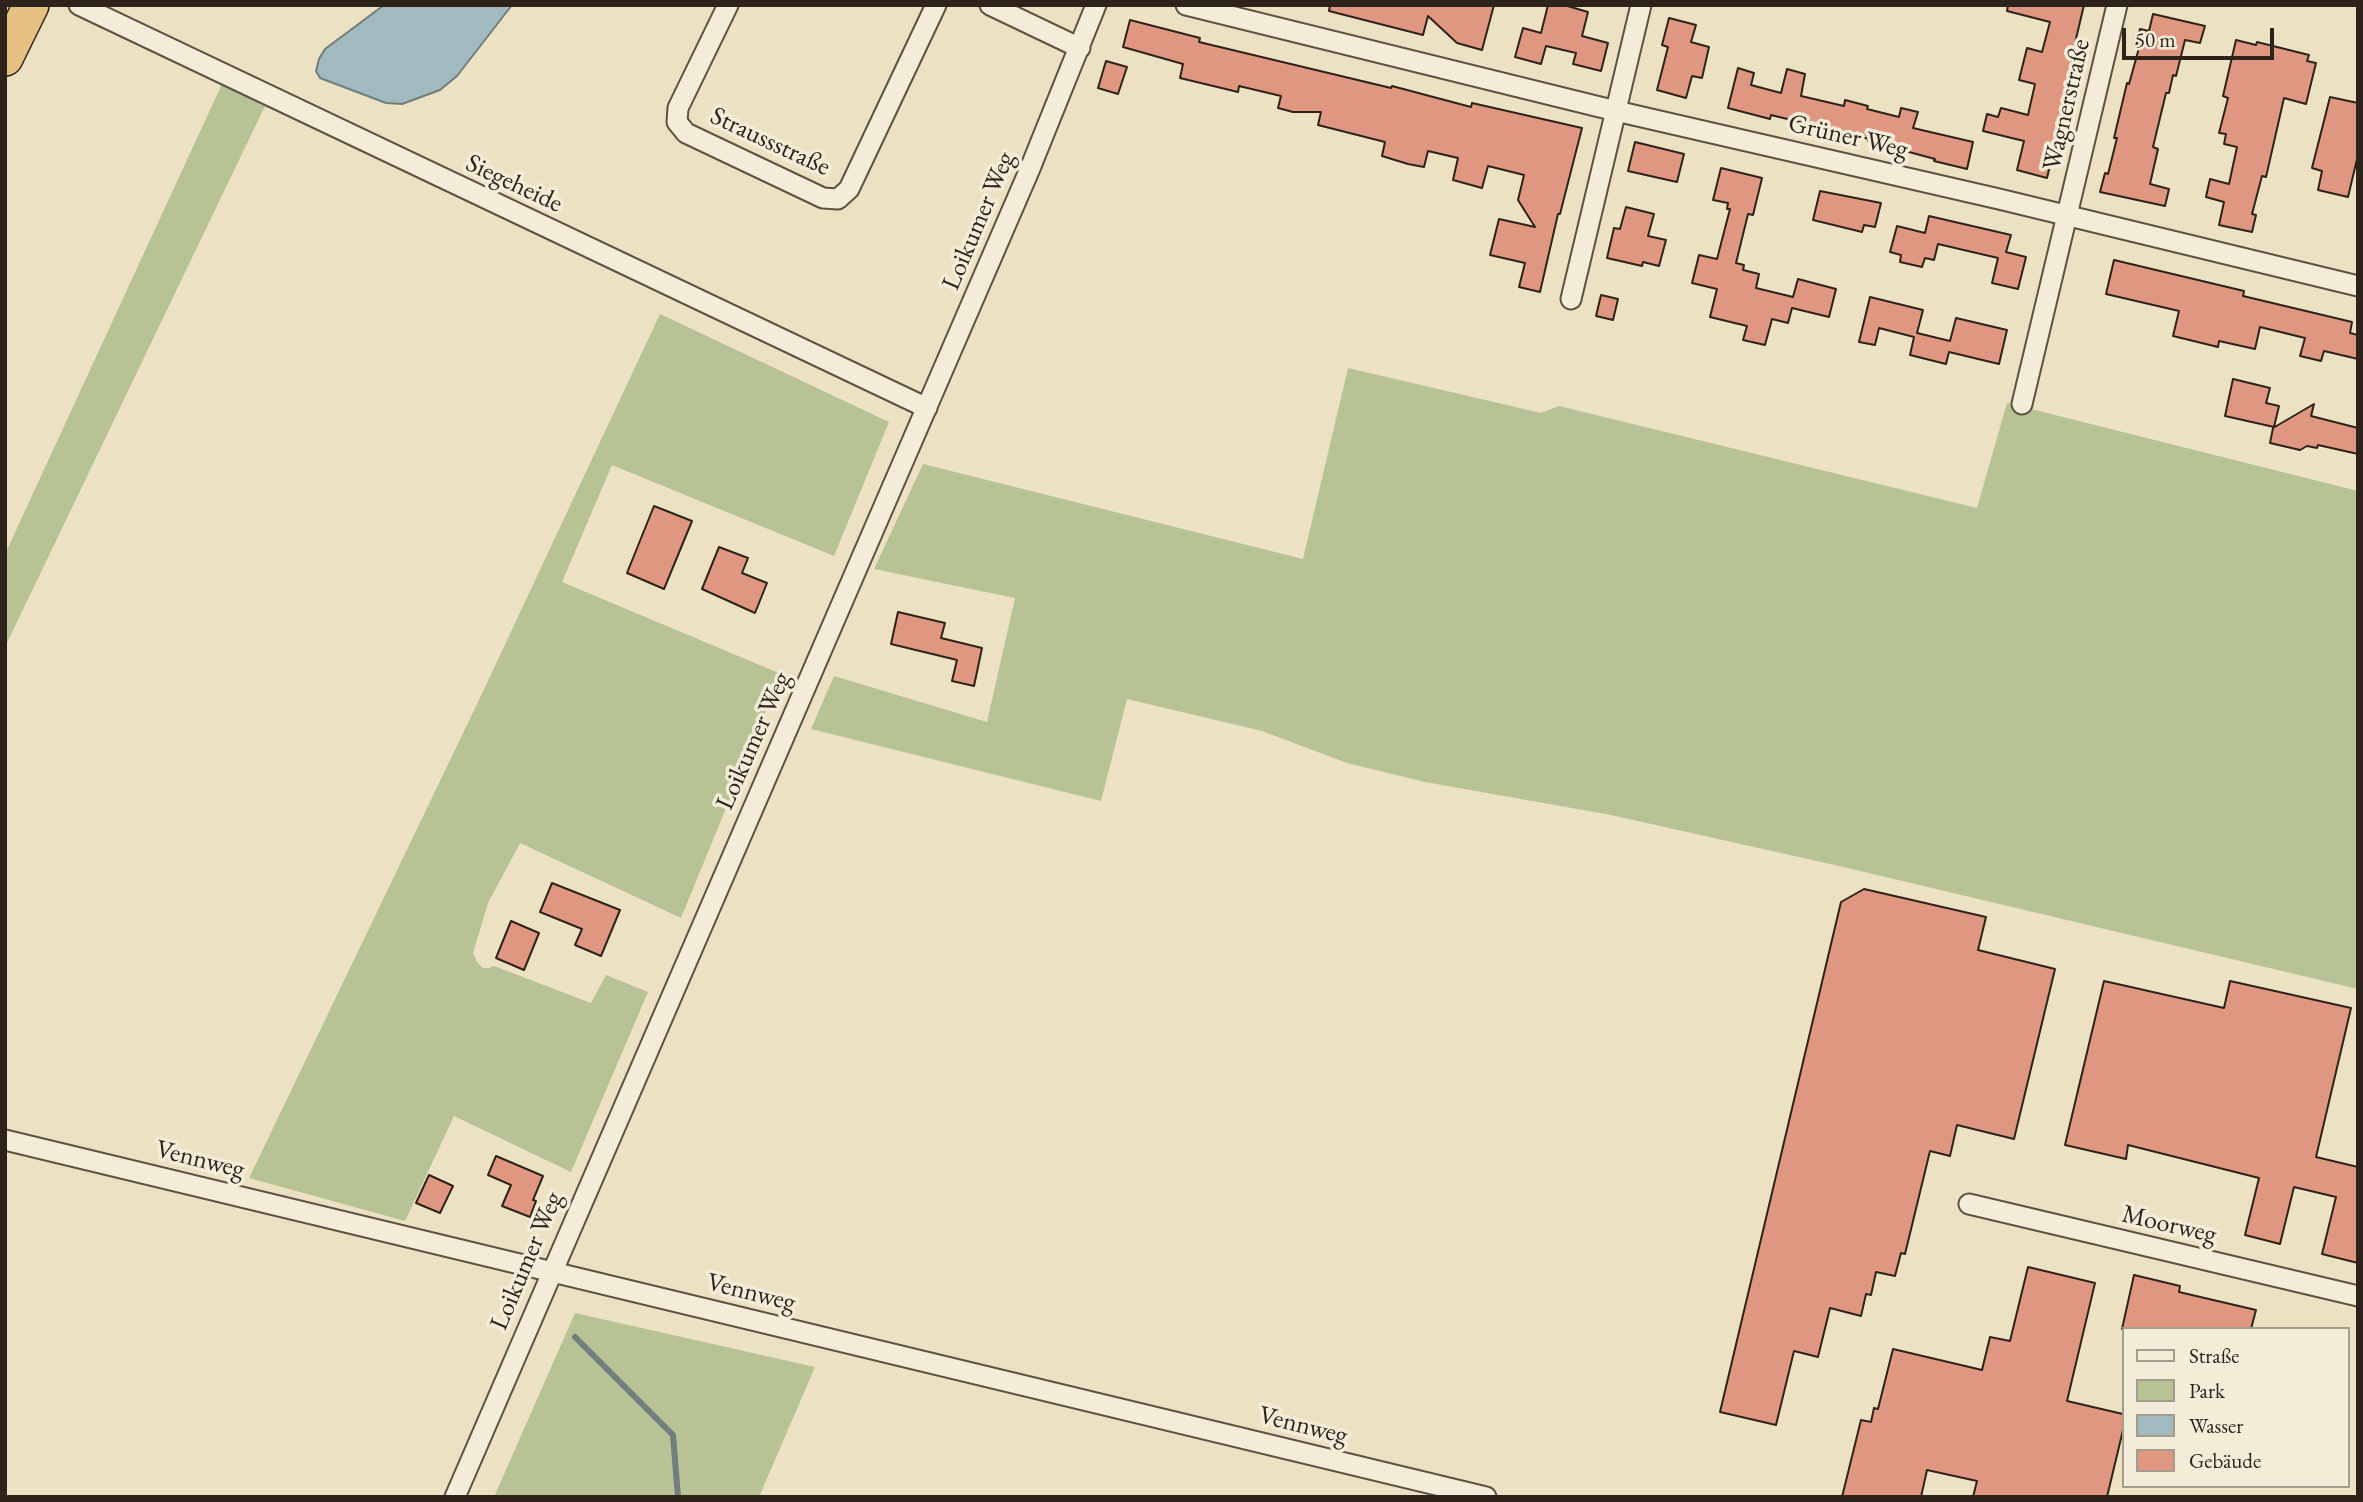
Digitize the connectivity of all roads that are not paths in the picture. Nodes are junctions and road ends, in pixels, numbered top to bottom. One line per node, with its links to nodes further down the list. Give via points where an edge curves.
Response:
1 (31, 5): 11 (highway)
2 (79, 5): 17 (street, Siegeheide)
3 (728, 5): 4 (street, Straussstraße, via 678,108 677,122 686,132 823,198 838,199 849,189)
4 (936, 5)
5 (990, 5): 10 (street)
6 (1096, 5): 10 (street, Loikumer Weg)
7 (1186, 5): 12 (street, Grüner Weg)
8 (1641, 5): 12 (street)
9 (2117, 5): 13 (street, Wagnerstraße)
10 (1080, 48): 17 (street, Loikumer Weg)
11 (5, 58)
12 (1616, 111): 13 (street, Grüner Weg); 15 (street)
13 (2067, 216): 14 (street, Grüner Weg); 16 (street)
14 (2358, 286)
15 (1571, 299)
16 (2022, 404)
17 (928, 408): 20 (street, Loikumer Weg)
18 (5, 1140): 20 (street, Vennweg)
19 (1969, 1204): 21 (street, Moorweg)
20 (551, 1272): 22 (street, Loikumer Weg); 23 (street, Vennweg)
21 (2358, 1296)
22 (455, 1497)
23 (1486, 1497)

